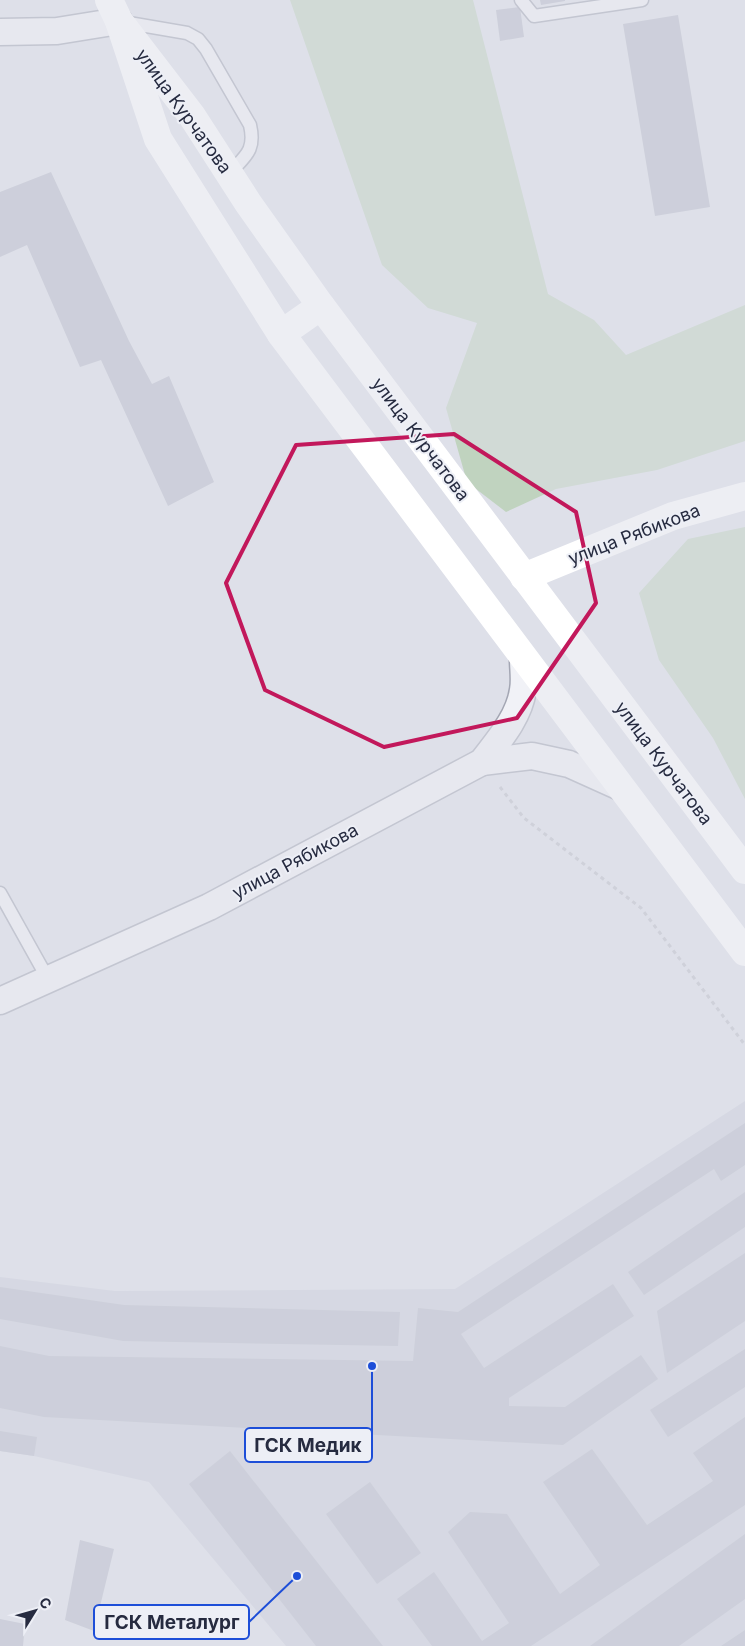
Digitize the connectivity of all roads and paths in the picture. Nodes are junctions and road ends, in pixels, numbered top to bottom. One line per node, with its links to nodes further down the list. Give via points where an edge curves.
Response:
1 (521, 0): 2 (lane, via 534,16)
2 (642, 0)
3 (114, 11): 4 (street, via 56,31); 5 (main road, улица Курчатова, via 192,116); 5 (lane, via 187,33 206,49 250,125 253,138 249,152); 7 (main road, via 158,139)
4 (0, 32)
5 (230, 174): 6 (main road, улица Курчатова)
6 (321, 306): 7 (main road); 9 (main road, улица Курчатова)
7 (281, 334): 10 (main road)
8 (745, 496): 9 (main road, улица Рябикова, via 673,516)
9 (524, 577): 14 (main road, улица Курчатова)
10 (523, 658): 11 (street, улица Рябикова, via 523,690 517,709 504,735); 13 (main road)
11 (482, 762): 13 (street, via 532,756 570,764); 17 (street, улица Рябикова, via 209,907)
12 (500, 787): 19 (path, via 524,818 641,908)
13 (620, 787): 16 (main road)
14 (745, 870)
15 (0, 893): 17 (lane)
16 (745, 952)
17 (48, 980): 18 (street, улица Рябикова)
18 (0, 1001)
19 (745, 1045)

